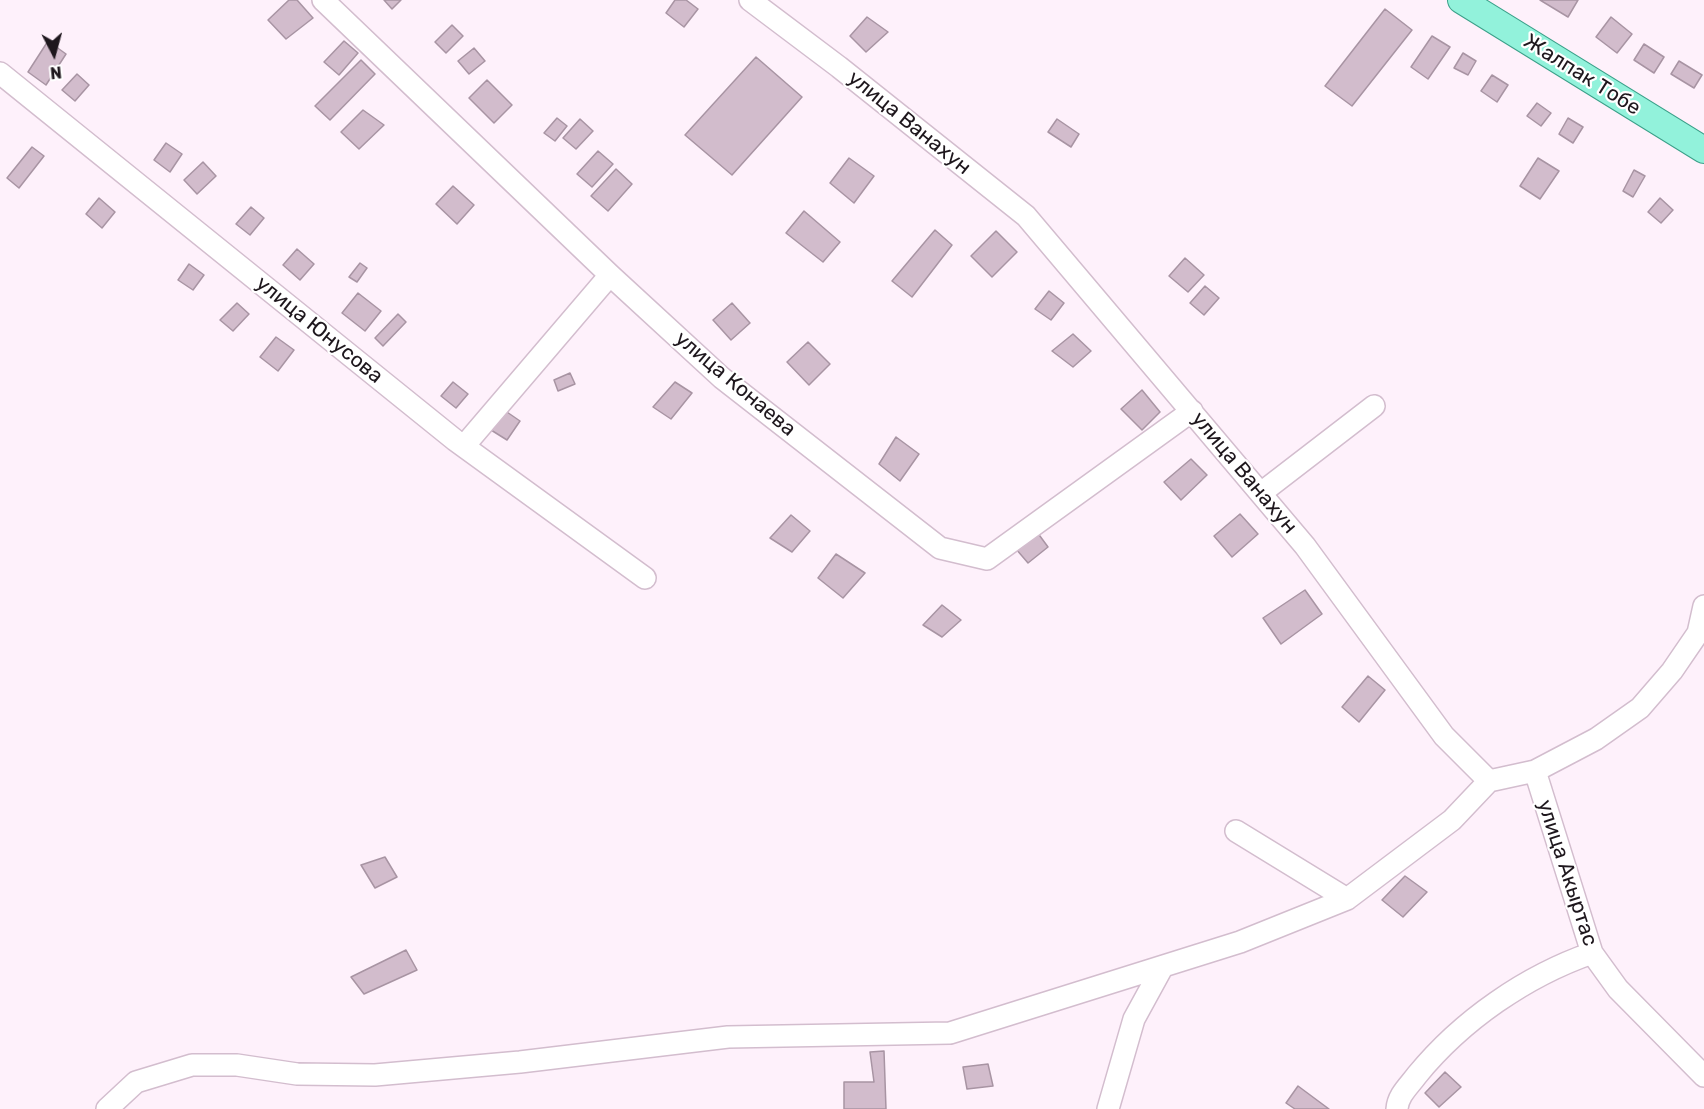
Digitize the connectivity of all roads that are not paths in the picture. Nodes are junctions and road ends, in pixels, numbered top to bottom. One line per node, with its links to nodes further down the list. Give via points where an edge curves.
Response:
1 (323, 0): 6 (street, улица Конаева)
2 (750, 0): 8 (street, улица Ванахун, via 1026,216)
3 (1461, 0): 5 (main road, Жалпак Тобе)
4 (0, 74): 9 (street, улица Юнусова)
5 (1704, 150)
6 (610, 275): 8 (street, улица Конаева, via 722,378 940,548 987,559); 9 (street)
7 (1374, 406): 10 (street)
8 (1192, 411): 10 (street, улица Ванахун)
9 (464, 446): 11 (street, улица Юнусова)
10 (1261, 493): 15 (street, улица Ванахун, via 1305,546 1444,736)
11 (645, 578)
12 (1704, 606): 13 (street)
13 (1701, 634): 14 (street, via 1640,708 1596,739)
14 (1535, 771): 15 (street); 18 (street, улица Акыртас)
15 (1489, 781): 17 (street, via 1452,820)
16 (1236, 831): 17 (street)
17 (1347, 899): 19 (street, via 1240,942)
18 (1592, 953): 20 (street, улица Акыртас, via 1618,989); 23 (street, via 1518,988 1466,1026 1431,1058 1399,1097)
19 (1163, 966): 21 (street, via 950,1033 728,1037 375,1075 297,1074 237,1065 192,1065 136,1082); 22 (street, via 1134,1019)
20 (1704, 1076)
21 (107, 1109)
22 (1108, 1109)
23 (1397, 1109)

